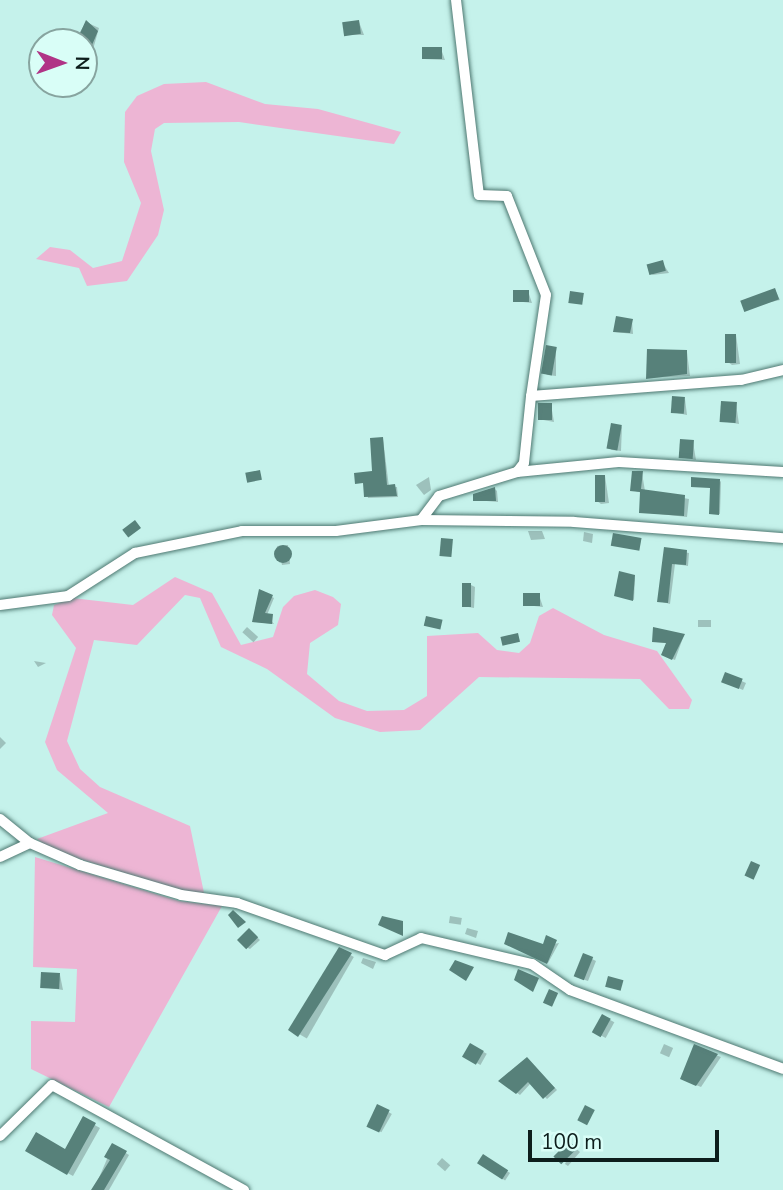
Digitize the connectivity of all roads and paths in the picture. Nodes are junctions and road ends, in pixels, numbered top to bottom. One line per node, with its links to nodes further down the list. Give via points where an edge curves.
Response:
1 (456, 0): 3 (street, via 479,195 507,196 546,295)
2 (783, 370): 3 (street, via 741,380)
3 (531, 396): 4 (street, via 524,463)
4 (517, 472): 5 (street, via 620,462); 6 (street, via 439,496)
5 (783, 472)
6 (421, 520): 7 (street, via 574,522); 8 (street, via 336,531 242,531 158,545 68,596)
7 (783, 538)
8 (0, 605)
9 (0, 818): 10 (street)
10 (30, 843): 11 (street); 12 (street, via 93,869 181,895 237,903 385,955 421,938 532,964 570,990)
11 (0, 857)
12 (783, 1069)
13 (0, 1136): 14 (street, via 52,1086)
14 (244, 1190)

